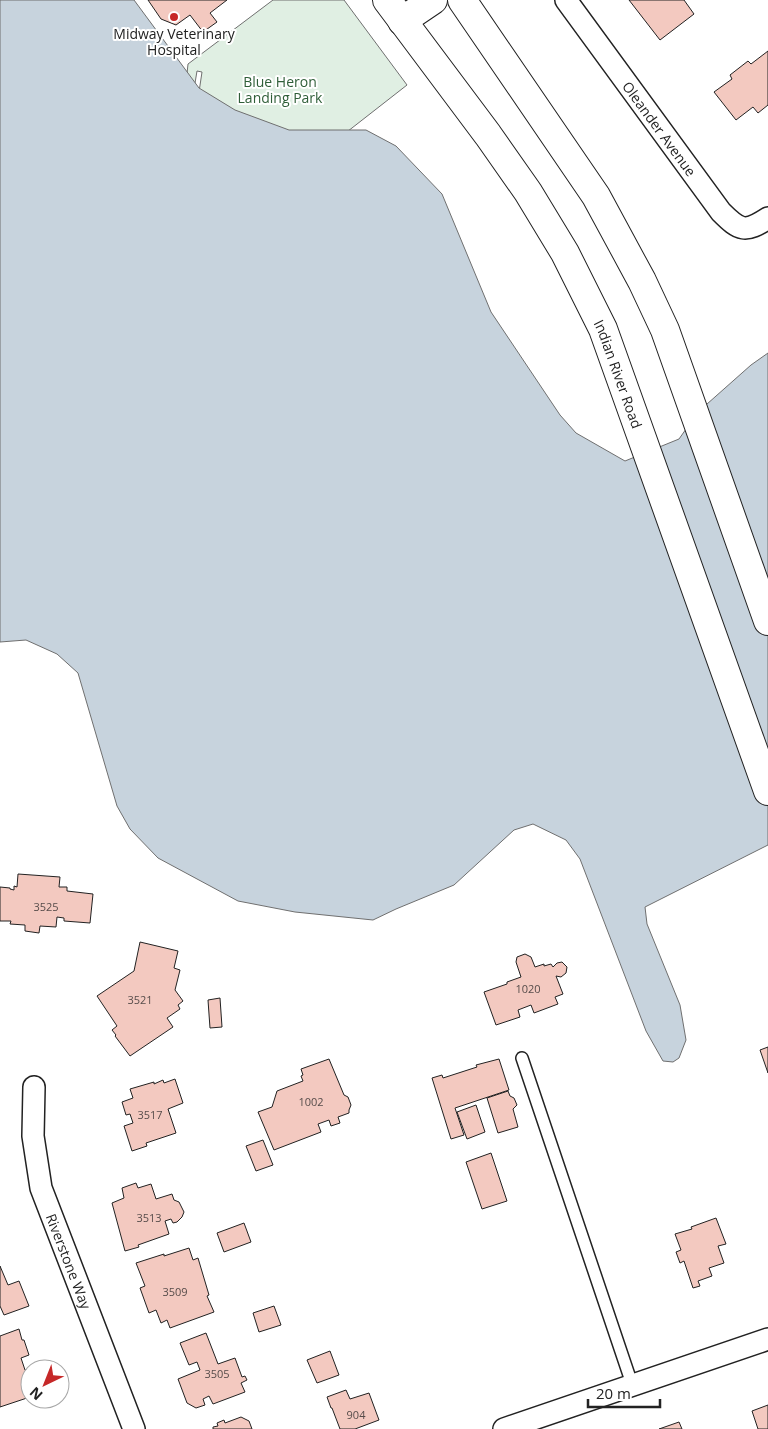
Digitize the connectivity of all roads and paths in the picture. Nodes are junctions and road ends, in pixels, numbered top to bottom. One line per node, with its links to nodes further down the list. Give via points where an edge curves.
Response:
1 (433, 0): 4 (main road)
2 (462, 0): 6 (main road, via 596,196 642,281 665,330)
3 (566, 0): 5 (street, Oleander Avenue, via 721,212 735,226 750,228)
4 (395, 10): 7 (main road, Indian River Road, via 528,192 565,253 603,329)
5 (768, 218)
6 (768, 621)
7 (768, 791)
8 (522, 1058): 11 (lane)
9 (34, 1087): 12 (street, Riverstone Way, via 33,1136 41,1188)
10 (768, 1339): 11 (street)
11 (632, 1384): 13 (street)
12 (134, 1429)
13 (504, 1429)

